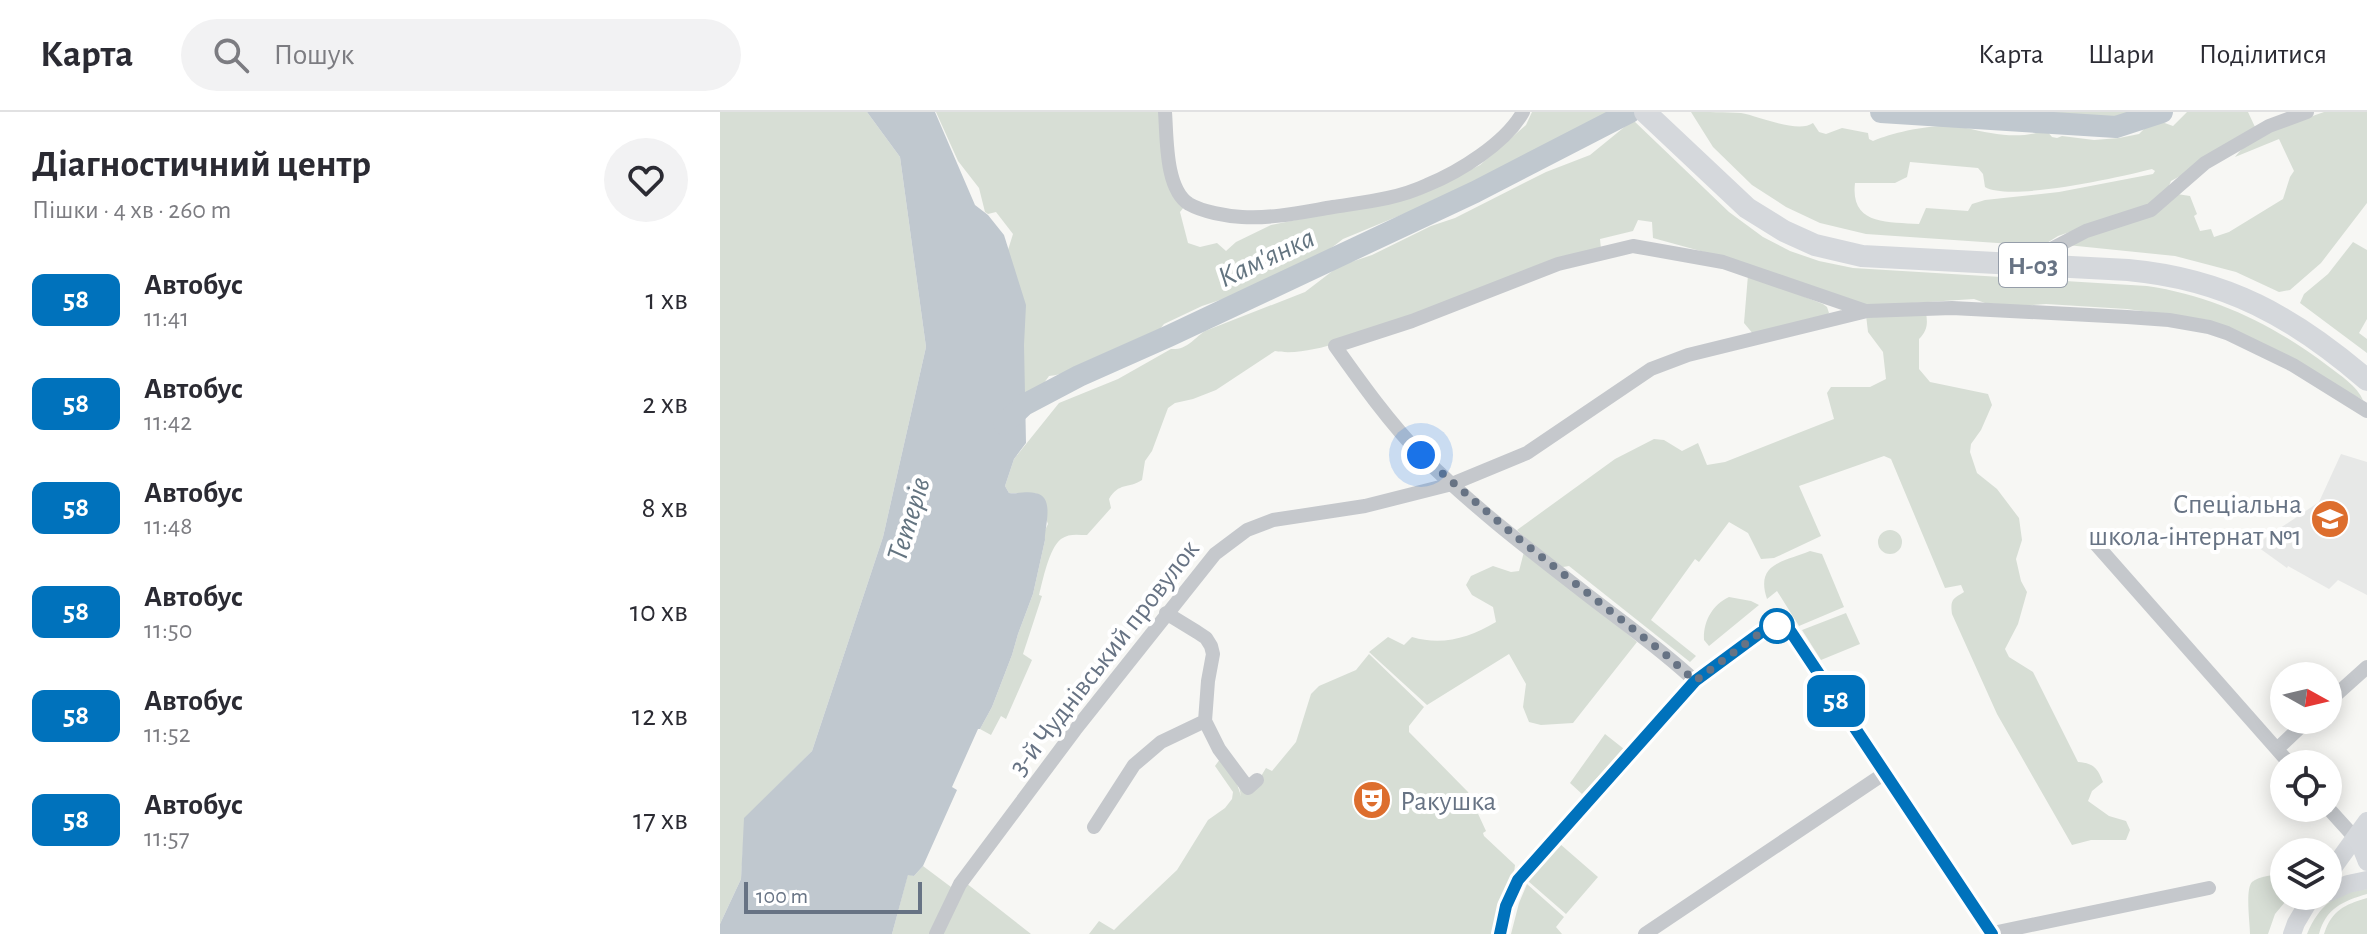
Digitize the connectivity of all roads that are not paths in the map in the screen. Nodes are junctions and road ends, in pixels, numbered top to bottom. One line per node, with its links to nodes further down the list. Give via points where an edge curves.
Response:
1 (1165, 112): 2 (street, via 1178,191 1188,203 1244,218 1396,196 1429,185 1477,157)
2 (1523, 112)
3 (1645, 112): 6 (main road, Н-03)
4 (1659, 112): 6 (main road, Н-03)
5 (2307, 112): 7 (street, via 2269,126 2205,163 2151,210 2086,231)
6 (1701, 160): 7 (main road, Н-03, via 1752,201 1822,238 1884,248); 10 (main road, Н-03, via 1747,208 1815,245 1862,256 2128,270 2191,280 2279,314)
7 (2038, 256): 9 (main road, Н-03, via 2152,263 2225,281 2298,316)
8 (1867, 311): 11 (street, 3-й Чуднівський провулок, via 1952,308 2209,327 2283,360); 12 (street, 3-й Чуднівський провулок, via 1651,369 1527,453); 12 (street, via 1723,262 1633,246 1558,264 1335,346 1375,402)
9 (2367, 370)
10 (2367, 380)
11 (2367, 411)
12 (1452, 484): 14 (street, 3-й Чуднівський провулок, via 1253,527 1215,554); 16 (street)
13 (2094, 542): 20 (street)
14 (1166, 613): 18 (street, via 1211,646); 34 (street, 3-й Чуднівський провулок, via 960,884)
15 (2367, 667): 17 (street)
16 (1695, 681): 21 (street, via 1760,633 1787,628); 35 (street, via 1518,880)
17 (2342, 689)
18 (1205, 721): 22 (street, via 1248,788); 24 (street, via 1161,742 1134,765)
19 (2293, 734): 20 (street)
20 (2277, 749)
21 (1885, 773): 36 (street); 37 (street)
22 (1257, 780)
23 (2342, 817): 25 (street)
24 (1094, 827)
25 (2362, 830): 26 (street); 27 (street)
26 (2342, 856)
27 (2367, 862)
28 (2367, 880): 29 (street)
29 (2342, 887)
30 (2209, 888): 37 (street)
31 (2304, 910): 33 (street)
32 (2311, 910): 33 (street)
33 (2294, 928)
34 (936, 934)
35 (1500, 934)
36 (1645, 934)
37 (1991, 934)

